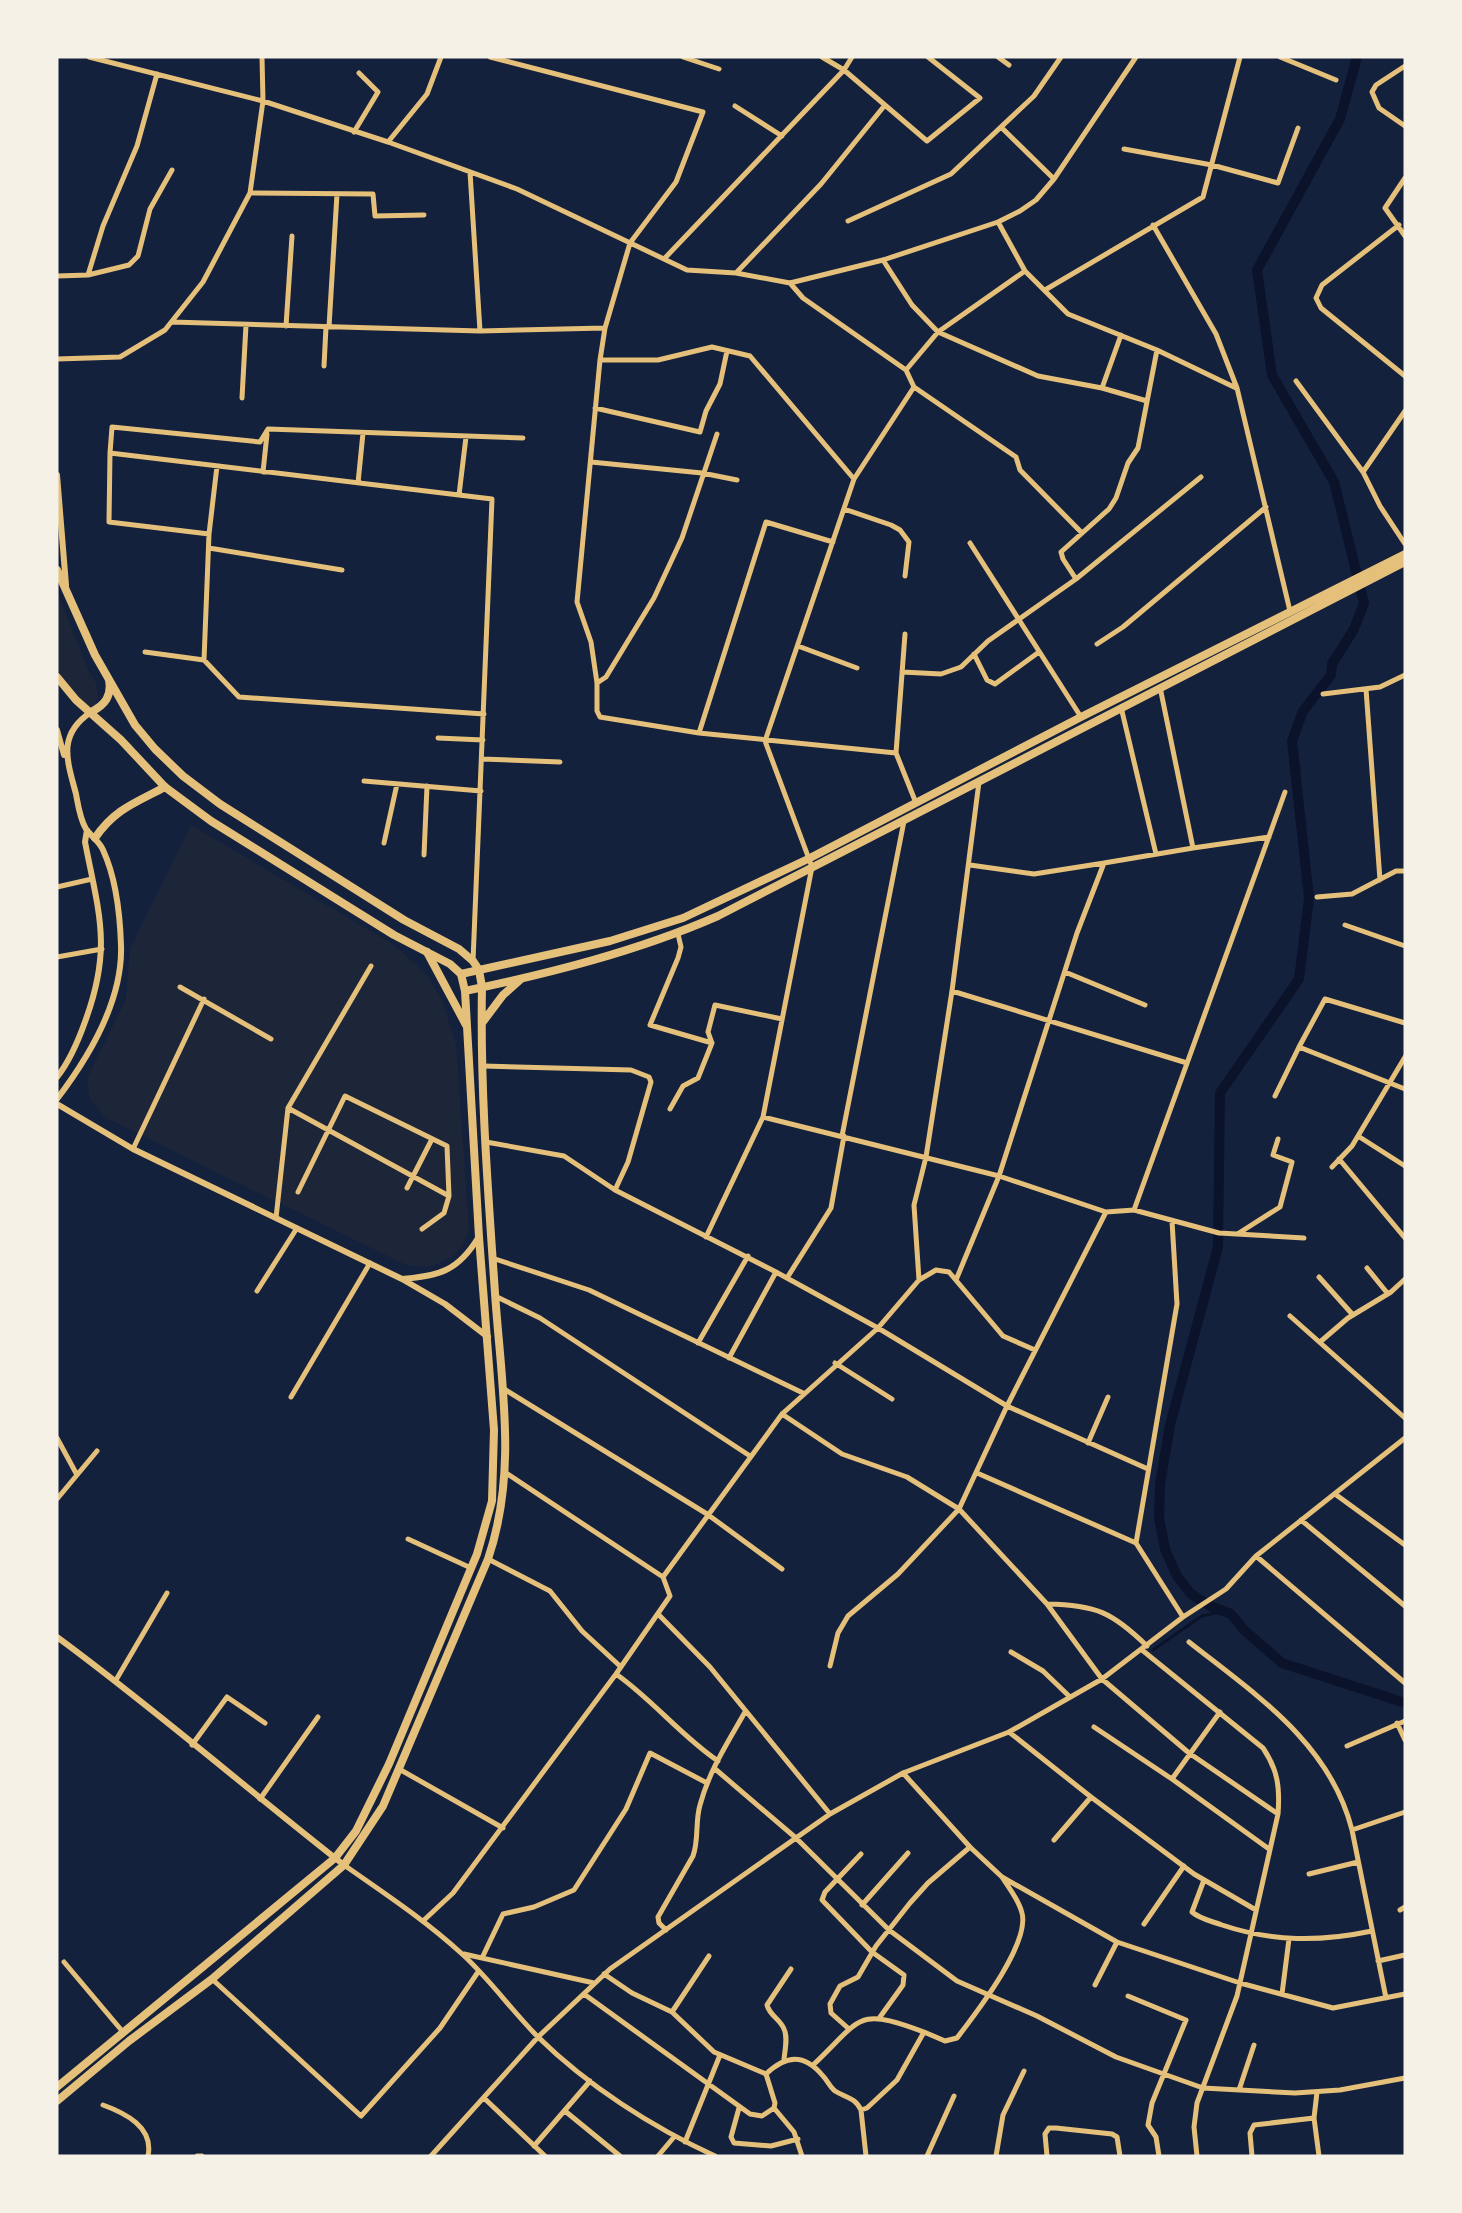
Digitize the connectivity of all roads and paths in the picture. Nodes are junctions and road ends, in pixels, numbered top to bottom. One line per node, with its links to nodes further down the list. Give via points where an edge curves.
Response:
1 (89, 57): 21 (street)
2 (262, 57): 23 (street)
3 (441, 57): 31 (street, via 427,94)
4 (489, 57): 47 (street, via 703,112 676,182)
5 (683, 57): 18 (street)
6 (822, 57): 19 (street)
7 (852, 57): 19 (street)
8 (928, 57): 24 (street, via 980,98 927,141)
9 (998, 57): 16 (street)
10 (1061, 57): 27 (street, via 1034,96)
11 (1136, 57): 37 (street)
12 (1240, 57): 33 (street)
13 (1280, 57): 15 (street)
14 (1302, 57): 15 (street)
15 (1300, 64): 22 (street)
16 (1010, 65)
17 (1405, 66): 26 (street, via 1376,85 1372,92 1379,108)
18 (719, 69)
19 (844, 70): 24 (street); 30 (street)
20 (359, 73): 29 (street, via 378,92)
21 (157, 74): 23 (street); 52 (street, via 137,146 103,226)
22 (1336, 80)
23 (263, 101): 29 (street); 38 (street)
24 (885, 105): 51 (street, via 821,184)
25 (735, 106): 30 (street)
26 (1405, 126)
27 (1002, 128): 37 (street); 41 (street, via 951,174)
28 (1298, 128): 33 (street, via 1278,183)
29 (354, 132): 31 (street)
30 (782, 136): 48 (street)
31 (388, 142): 35 (street)
32 (1124, 149): 33 (street)
33 (1212, 165): 43 (street, via 1203,197)
34 (172, 170): 52 (street, via 150,209 138,256 129,265)
35 (470, 172): 47 (street, via 517,189); 61 (street)
36 (1405, 178): 44 (street, via 1385,208)
37 (1054, 179): 42 (street, via 1036,200)
38 (250, 193): 39 (street); 56 (street, via 203,282)
39 (337, 194): 40 (street, via 373,194 375,216); 59 (street)
40 (424, 215)
41 (848, 221)
42 (998, 222): 49 (street); 50 (street)
43 (1153, 225): 55 (street); 74 (street, via 1216,334)
44 (1399, 225): 46 (street); 70 (street, via 1322,285 1316,298 1321,308)
45 (292, 236): 58 (street)
46 (1405, 236)
47 (630, 243): 48 (street); 60 (street)
48 (664, 259): 51 (street, via 687,270)
49 (883, 260): 54 (street); 62 (street, via 912,305)
50 (1025, 271): 55 (street); 62 (street)
51 (736, 273): 54 (street)
52 (88, 275): 53 (street)
53 (57, 276)
54 (790, 284): 69 (street, via 803,298)
55 (1045, 291): 63 (street, via 1068,314)
56 (171, 322): 57 (street); 66 (street, via 165,330 120,357)
57 (246, 325): 58 (street); 75 (street)
58 (286, 326): 59 (street)
59 (327, 327): 61 (street); 68 (street)
60 (605, 328): 61 (street); 67 (street)
61 (480, 331)
62 (938, 332): 69 (street); 73 (street, via 1038,376)
63 (1120, 335): 64 (street); 73 (street)
64 (1156, 350): 74 (street); 76 (street)
65 (727, 351): 67 (street, via 712,347 658,360); 77 (street, via 720,384 700,432); 92 (street, via 750,356)
66 (57, 359)
67 (600, 360): 77 (street)
68 (324, 366)
69 (906, 370): 72 (street)
70 (1405, 376)
71 (1296, 381): 88 (street)
72 (914, 387): 92 (street); 98 (street, via 1016,457 1020,470)
73 (1102, 388): 76 (street)
74 (1237, 388): 96 (street)
75 (242, 398)
76 (1147, 401): 98 (street, via 1138,448 1128,463 1116,498)
77 (595, 408): 85 (street)
78 (1405, 411): 88 (street)
79 (268, 429): 80 (street); 84 (street, via 260,442 112,427); 87 (street)
80 (363, 433): 82 (street); 94 (street)
81 (717, 434): 89 (street)
82 (466, 437): 83 (street); 95 (street)
83 (523, 438)
84 (110, 453): 86 (street); 99 (street, via 109,522)
85 (591, 462): 89 (street); 127 (street, via 577,602 591,642)
86 (217, 466): 87 (street); 99 (street)
87 (263, 472): 94 (street)
88 (1363, 472): 102 (street)
89 (702, 473): 93 (street); 127 (street, via 682,538 654,598 606,677)
90 (57, 476): 111 (street)
91 (1201, 477): 110 (street)
92 (854, 479): 97 (street)
93 (737, 480)
94 (358, 483): 95 (street)
95 (459, 495): 134 (street, via 492,499)
96 (1266, 507): 113 (street); 116 (street, via 1123,627)
97 (844, 509): 100 (street); 109 (street, via 900,530 909,542)
98 (1082, 533): 110 (street, via 1061,552)
99 (209, 534): 103 (street)
100 (833, 542): 117 (street); 137 (street, via 766,522)
101 (970, 543): 114 (street)
102 (1405, 544)
103 (209, 548): 107 (street); 121 (street)
104 (1405, 554): 108 (main road)
105 (1405, 562): 108 (main road)
106 (57, 570): 111 (main road)
107 (342, 570)
108 (1376, 573): 112 (main road)
109 (905, 576)
110 (1076, 579): 114 (street)
111 (66, 587): 125 (main road, via 84,633)
112 (1309, 606): 113 (main road); 129 (main road)
113 (1290, 611): 135 (main road)
114 (1018, 618): 118 (street); 120 (street)
115 (905, 634): 123 (street)
116 (1097, 644)
117 (798, 646): 122 (street); 140 (street)
118 (1039, 651): 120 (street, via 995,684 987,680); 135 (street)
119 (145, 652): 121 (street)
120 (974, 654): 123 (street, via 952,672)
121 (204, 660): 134 (street, via 239,697)
122 (857, 668)
123 (902, 672): 141 (street)
124 (57, 676): 133 (main road)
125 (108, 676): 133 (main road, via 108,698); 175 (main road, via 135,725 183,776 220,804 404,920 459,948)
126 (1403, 676): 128 (street); 130 (street)
127 (597, 683): 137 (street, via 600,717)
128 (1405, 685)
129 (1160, 687): 132 (main road); 158 (street)
130 (1366, 689): 131 (street); 166 (street)
131 (1323, 694)
132 (1121, 707): 145 (main road); 159 (street)
133 (91, 712): 143 (street, via 81,719 69,738); 149 (main road)
134 (484, 714): 139 (street)
135 (1081, 717): 152 (main road)
136 (57, 730): 143 (street)
137 (699, 734): 140 (street)
138 (438, 738): 139 (street)
139 (483, 740): 142 (street)
140 (765, 741): 141 (street); 161 (street)
141 (896, 753): 152 (street)
142 (482, 759): 144 (street); 150 (street)
143 (67, 761): 154 (street)
144 (560, 762)
145 (979, 780): 153 (main road); 163 (street)
146 (364, 781): 147 (street)
147 (397, 784): 148 (street); 157 (street)
148 (426, 786): 150 (street); 160 (street)
149 (165, 787): 156 (main road, via 125,806); 173 (main road, via 211,821)
150 (481, 791): 175 (street)
151 (1285, 792): 155 (street)
152 (916, 803): 161 (main road)
153 (904, 819): 161 (main road); 208 (street)
154 (87, 830): 156 (street); 165 (street, via 85,842)
155 (1269, 837): 158 (street); 196 (street)
156 (95, 838): 202 (street, via 103,850 118,904 119,969 93,1043)
157 (384, 843)
158 (1193, 848): 159 (street)
159 (1156, 854): 162 (street)
160 (424, 855)
161 (810, 863): 170 (main road); 177 (main road, via 652,929); 187 (street)
162 (1104, 863): 163 (street, via 1025,874); 178 (street)
163 (970, 865): 184 (street)
164 (1405, 871): 166 (street)
165 (92, 879): 167 (street); 172 (street, via 102,926)
166 (1380, 879): 168 (street, via 1352,894)
167 (57, 887)
168 (1317, 897)
169 (1345, 925): 171 (street)
170 (678, 934): 180 (main road); 193 (street, via 678,958 650,1025)
171 (1405, 946)
172 (102, 949): 174 (street); 198 (street, via 96,991 79,1038)
173 (427, 952): 179 (main road); 191 (main road)
174 (57, 957)
175 (473, 961): 177 (main road)
176 (371, 966): 204 (street)
177 (479, 970): 179 (main road); 182 (main road)
178 (1065, 972): 186 (street); 188 (street)
179 (461, 974): 183 (main road)
180 (524, 977): 182 (main road); 189 (main road, via 503,995)
181 (180, 987): 185 (street)
182 (482, 987): 183 (main road); 189 (main road)
183 (465, 991): 191 (main road)
184 (952, 991): 188 (street); 214 (street)
185 (204, 999): 192 (street); 213 (street)
186 (1145, 1005)
187 (782, 1019): 193 (street, via 715,1005 708,1032); 206 (street)
188 (1051, 1020): 196 (street); 219 (street)
189 (482, 1023): 197 (main road)
190 (1405, 1023): 194 (street, via 1325,999)
191 (467, 1028): 231 (main road)
192 (271, 1039)
193 (712, 1043): 205 (street, via 698,1078 683,1086)
194 (1299, 1047): 199 (street); 201 (street)
195 (1405, 1057): 199 (street)
196 (1187, 1063): 224 (street)
197 (483, 1066): 212 (main road); 221 (street, via 631,1071 649,1077 651,1082 628,1162)
198 (57, 1077)
199 (1392, 1082): 200 (street); 209 (street)
200 (1405, 1089)
201 (1275, 1096)
202 (57, 1099)
203 (57, 1104): 213 (street)
204 (288, 1108): 207 (street); 226 (street)
205 (670, 1109)
206 (763, 1117): 208 (street); 232 (street)
207 (327, 1130): 210 (street, via 345,1096); 218 (street); 222 (street)
208 (843, 1136): 214 (street); 241 (street, via 831,1208)
209 (1358, 1136): 215 (street); 216 (street)
210 (432, 1139): 218 (street); 223 (street, via 447,1146)
211 (1278, 1139): 230 (street, via 1273,1155 1292,1161 1280,1207)
212 (486, 1142): 221 (street, via 564,1156); 236 (main road)
213 (133, 1149): 226 (street)
214 (926, 1157): 219 (street); 244 (street, via 914,1205)
215 (1339, 1159): 217 (street); 234 (street)
216 (1405, 1166)
217 (1332, 1167)
218 (413, 1176): 220 (street); 223 (street)
219 (999, 1176): 225 (street); 245 (street)
220 (407, 1188)
221 (615, 1190): 232 (street)
222 (298, 1192)
223 (449, 1196): 229 (street, via 444,1213)
224 (1134, 1210): 225 (street); 227 (street)
225 (1106, 1212): 255 (street)
226 (276, 1218): 228 (street)
227 (1172, 1221): 230 (street); 271 (street, via 1177,1304)
228 (297, 1228): 237 (street); 246 (street)
229 (422, 1229)
230 (1238, 1234): 233 (street)
231 (479, 1237): 242 (street, via 457,1265 431,1277); 252 (main road)
232 (706, 1237): 235 (street)
233 (1304, 1238)
234 (1405, 1238)
235 (748, 1256): 239 (street); 254 (street)
236 (492, 1258): 248 (main road); 254 (street, via 590,1290)
237 (370, 1263): 242 (street); 260 (street)
238 (1367, 1268): 247 (street)
239 (776, 1272): 241 (street); 256 (street)
240 (1319, 1277): 249 (street)
241 (787, 1278): 251 (street)
242 (402, 1279): 252 (street, via 445,1304)
243 (1405, 1279): 247 (street)
244 (918, 1280): 245 (street, via 940,1269); 251 (street)
245 (956, 1280): 255 (street, via 1004,1336)
246 (257, 1291)
247 (1388, 1294): 249 (street)
248 (495, 1296): 258 (main road); 270 (street, via 540,1318)
249 (1353, 1315): 253 (street)
250 (1290, 1316): 253 (street)
251 (878, 1328): 257 (street); 263 (street)
252 (488, 1338): 285 (main road, via 494,1472 486,1528)
253 (1320, 1342): 265 (street)
254 (698, 1343): 256 (street)
255 (1035, 1350): 263 (street)
256 (729, 1358): 259 (street)
257 (836, 1363): 259 (street); 262 (street)
258 (504, 1389): 272 (main road); 278 (street)
259 (803, 1393): 264 (street)
260 (291, 1397)
261 (1108, 1397): 268 (street)
262 (892, 1399)
263 (1006, 1406): 268 (street); 273 (street)
264 (782, 1414): 270 (street); 277 (street, via 842,1454 907,1477)
265 (1405, 1418)
266 (57, 1438): 274 (street)
267 (1405, 1438): 275 (street)
268 (1088, 1443): 271 (street)
269 (97, 1451): 274 (street)
270 (750, 1456): 278 (street)
271 (1148, 1469): 281 (street)
272 (506, 1473): 284 (main road, via 498,1531); 287 (street)
273 (977, 1473): 277 (street); 281 (street)
274 (76, 1475): 276 (street)
275 (1335, 1494): 279 (street); 282 (street)
276 (57, 1499)
277 (959, 1509): 289 (street); 297 (street, via 897,1574 848,1616 838,1633)
278 (707, 1514): 286 (street); 287 (street)
279 (1301, 1521): 283 (street); 290 (street)
280 (408, 1539): 285 (street)
281 (1136, 1543): 292 (street)
282 (1405, 1545)
283 (1256, 1556): 292 (street, via 1226,1588); 302 (street)
284 (488, 1559): 298 (street, via 550,1591 582,1631); 318 (main road)
285 (471, 1568): 335 (main road, via 372,1800 356,1831)
286 (782, 1569)
287 (663, 1577): 291 (street, via 670,1596)
288 (167, 1593): 301 (street)
289 (1047, 1604): 295 (street, via 1074,1604 1111,1615); 300 (street)
290 (1405, 1606)
291 (658, 1614): 298 (street); 304 (street, via 710,1667)
292 (1183, 1617): 295 (street)
293 (57, 1637): 301 (street)
294 (1189, 1642): 328 (street, via 1298,1732 1336,1785)
295 (1144, 1648): 300 (street); 305 (street)
296 (1011, 1652): 303 (street, via 1043,1671)
297 (830, 1666)
298 (621, 1667): 299 (street)
299 (616, 1674): 316 (street, via 642,1692 693,1744); 327 (street)
300 (1102, 1679): 303 (street); 315 (street)
301 (116, 1680): 313 (street)
302 (1405, 1683)
303 (1070, 1697): 311 (street)
304 (745, 1712): 316 (street); 325 (street)
305 (1220, 1712): 315 (street); 326 (street, via 1269,1757 1280,1786)
306 (318, 1717): 323 (street)
307 (1405, 1720): 309 (street)
308 (266, 1723): 313 (street, via 227,1697)
309 (1397, 1723): 312 (street); 314 (street)
310 (1094, 1727): 320 (street)
311 (1009, 1731): 319 (street); 322 (street)
312 (1405, 1740)
313 (192, 1745): 323 (street)
314 (1347, 1746)
315 (1190, 1754): 320 (street); 326 (street)
316 (718, 1761): 317 (street)
317 (714, 1768): 321 (street); 329 (street)
318 (399, 1769): 327 (street); 337 (main road, via 365,1837)
319 (903, 1773): 325 (street); 331 (street)
320 (1172, 1779): 332 (street)
321 (707, 1783): 347 (street, via 696,1821 697,1846 658,1917); 357 (street, via 650,1753 626,1809 574,1890 534,1907 503,1914)
322 (1091, 1797): 330 (street); 338 (street)
323 (260, 1799): 335 (street)
324 (1405, 1812): 328 (street)
325 (830, 1814): 329 (street)
326 (1278, 1814): 332 (street)
327 (503, 1828): 345 (street, via 453,1893)
328 (1352, 1830): 336 (street)
329 (796, 1838): 341 (street); 347 (street)
330 (1054, 1840)
331 (970, 1846): 340 (street); 348 (street, via 928,1883)
332 (1269, 1849): 344 (street)
333 (861, 1854): 341 (street)
334 (908, 1854): 343 (street)
335 (335, 1858): 337 (street); 377 (main road)
336 (1358, 1862): 339 (street); 349 (street)
337 (344, 1865): 345 (street); 363 (main road)
338 (1184, 1866): 342 (street); 346 (street)
339 (1309, 1874)
340 (1002, 1877): 352 (street); 370 (street, via 1019,1905 1023,1924 1021,1937)
341 (836, 1879): 343 (street); 353 (street, via 822,1900)
342 (1204, 1880): 344 (street); 350 (street, via 1192,1912)
343 (862, 1905): 348 (street)
344 (1256, 1910): 350 (street)
345 (423, 1921): 354 (street)
346 (1144, 1924)
347 (666, 1930): 362 (street)
348 (889, 1930): 353 (street); 370 (street, via 957,1981)
349 (1372, 1931): 351 (street, via 1326,1940); 358 (street)
350 (1251, 1934): 351 (street); 365 (street)
351 (1289, 1939): 368 (street)
352 (1117, 1942): 365 (street); 366 (street)
353 (872, 1952): 374 (street, via 904,1976 903,1985); 375 (street, via 858,1977 840,1986 830,2004 831,2013)
354 (462, 1954): 357 (street); 361 (street)
355 (1405, 1955): 358 (street)
356 (709, 1956): 373 (street)
357 (482, 1958): 364 (street)
358 (1378, 1961): 372 (street)
359 (63, 1962): 377 (street)
360 (791, 1969): 381 (street, via 767,2005 786,2033)
361 (478, 1972): 363 (street, via 440,2028 361,2115); 378 (street)
362 (604, 1974): 364 (street); 373 (street)
363 (212, 1979): 395 (main road)
364 (594, 1983): 367 (street)
365 (1240, 1983): 368 (street); 390 (street)
366 (1095, 1985)
367 (584, 1994): 378 (street); 389 (street)
368 (1282, 1994): 372 (street, via 1332,2008)
369 (1405, 1994): 372 (street)
370 (989, 1995): 376 (street, via 957,2038 945,2041); 385 (street, via 1116,2057)
371 (1128, 1996): 385 (street, via 1186,2020)
372 (1386, 1998)
373 (672, 2012): 380 (street)
374 (880, 2017): 375 (street, via 867,2018); 376 (street)
375 (849, 2029): 382 (street)
376 (924, 2031): 399 (street, via 897,2080)
377 (123, 2032): 388 (main road)
378 (538, 2037): 387 (street); 394 (street)
379 (1254, 2045): 391 (street)
380 (720, 2055): 384 (street); 389 (street)
381 (784, 2059): 382 (street); 384 (street)
382 (813, 2065): 399 (street, via 832,2088 854,2099)
383 (1024, 2071): 417 (street, via 1003,2115)
384 (766, 2074): 398 (street)
385 (1165, 2076): 390 (street); 420 (street, via 1152,2103 1148,2125 1156,2137)
386 (1405, 2078): 392 (street)
387 (590, 2081): 400 (street); 402 (street)
388 (57, 2086)
389 (708, 2086): 397 (street); 404 (street)
390 (1203, 2088): 391 (street); 421 (street, via 1195,2112)
391 (1239, 2090): 392 (street)
392 (1317, 2092): 401 (street)
393 (954, 2096): 416 (street)
394 (484, 2098): 405 (street); 409 (street)
395 (57, 2100)
396 (103, 2105): 406 (street, via 127,2113 144,2130)
397 (739, 2108): 398 (street, via 762,2116); 403 (street, via 730,2137 734,2143 771,2146)
398 (774, 2108): 403 (street)
399 (861, 2110): 415 (street)
400 (565, 2111): 405 (street); 411 (street)
401 (1314, 2118): 422 (street, via 1254,2125 1250,2133); 423 (street)
402 (674, 2137): 404 (street); 412 (street)
403 (798, 2139): 414 (street)
404 (685, 2142): 413 (street)
405 (534, 2146): 410 (street)
406 (147, 2156)
407 (197, 2156): 408 (street)
408 (202, 2156)
409 (431, 2156)
410 (545, 2156)
411 (621, 2156)
412 (658, 2156)
413 (715, 2156)
414 (802, 2156)
415 (866, 2156)
416 (927, 2156)
417 (996, 2156)
418 (1047, 2156): 419 (street, via 1045,2134 1049,2128 1056,2128 1112,2134 1118,2137)
419 (1120, 2156)
420 (1159, 2156)
421 (1197, 2156)
422 (1252, 2156)
423 (1319, 2156)

